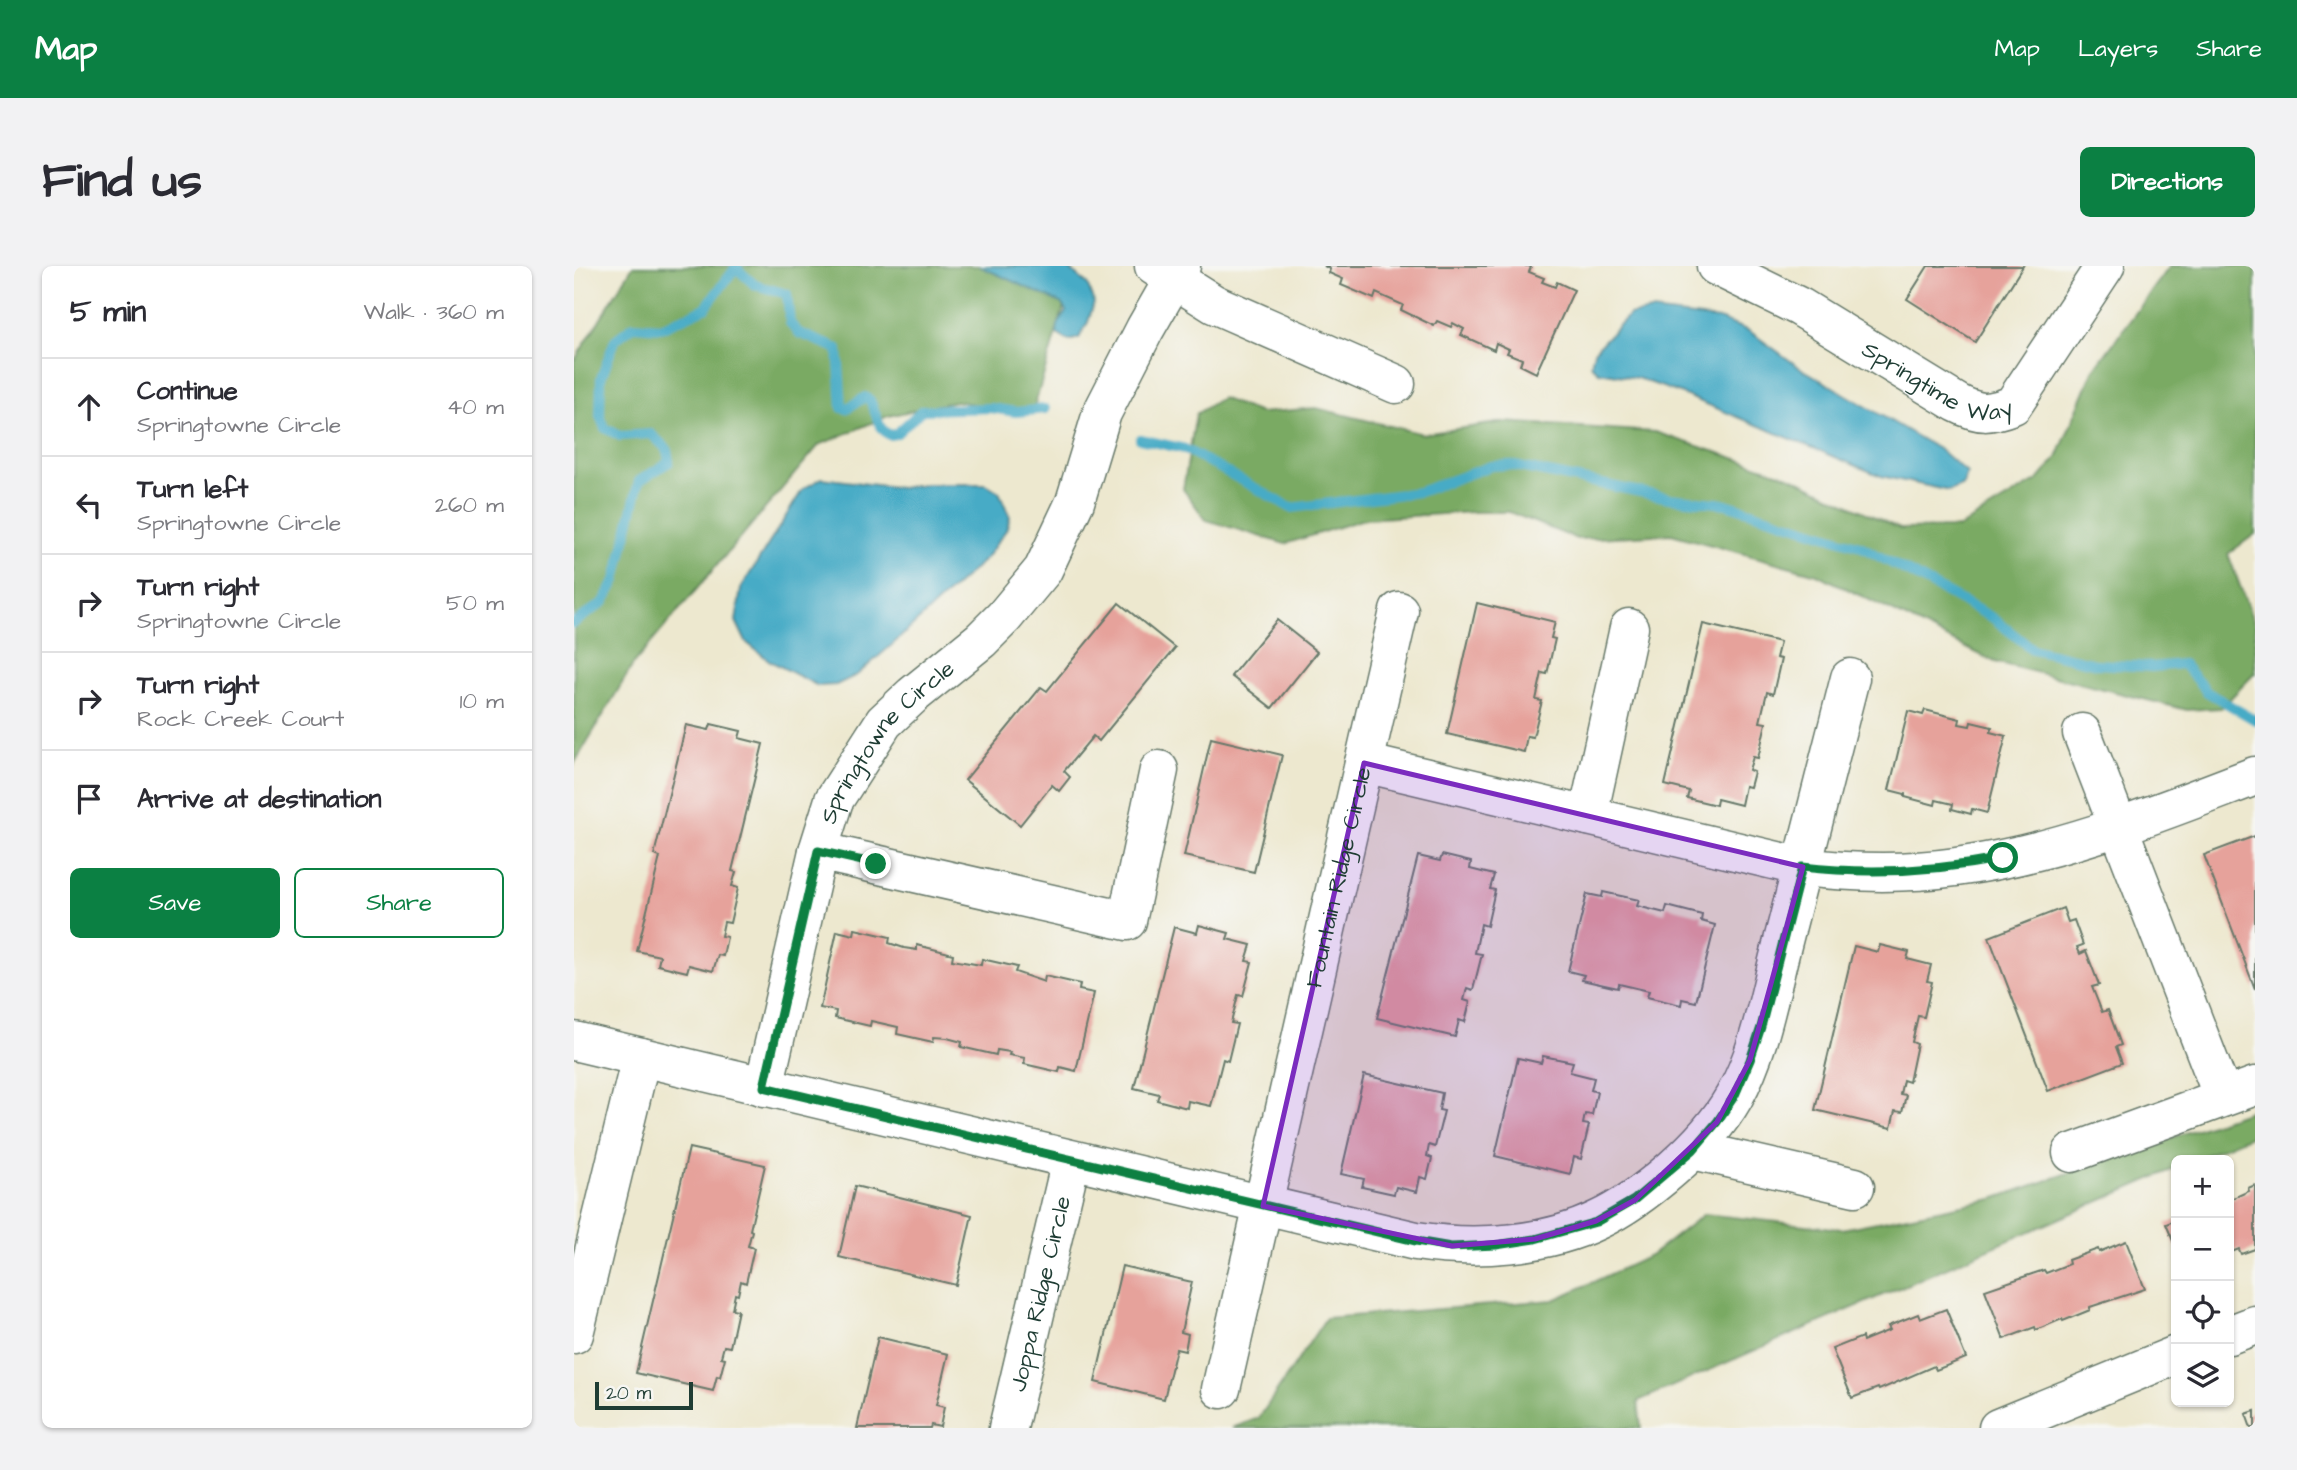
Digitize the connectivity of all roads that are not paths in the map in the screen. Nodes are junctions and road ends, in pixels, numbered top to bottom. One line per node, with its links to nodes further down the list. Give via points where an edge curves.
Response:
1 (1716, 266): 2 (street, Springtime Way, via 1800,307 1957,403 1975,412 1989,412 2013,405)
2 (2105, 266)
3 (1169, 270): 4 (street, via 1214,304); 14 (street, Springtowne Circle, via 1102,414 1075,502 1043,570 981,640 884,722 834,800)
4 (1396, 384)
5 (1399, 611): 9 (street)
6 (1629, 628): 12 (street)
7 (1850, 678): 15 (street)
8 (2082, 733): 13 (street)
9 (1364, 763): 12 (street, Fountain Ridge Circle); 24 (street, Fountain Ridge Circle)
10 (1159, 769): 14 (street, via 1127,920)
11 (2255, 776): 13 (street)
12 (1588, 816): 15 (street, Fountain Ridge Circle)
13 (2118, 827): 15 (street, via 2058,846 1955,868 1867,871); 19 (street)
14 (818, 851): 18 (street, Springtowne Circle)
15 (1802, 867): 20 (street, via 1750,1060 1735,1095)
16 (574, 1041): 17 (street)
17 (641, 1057): 18 (street); 27 (street)
18 (764, 1087): 22 (street)
19 (2239, 1092): 21 (street)
20 (1693, 1150): 23 (street); 24 (street, via 1641,1195 1596,1222 1496,1245 1451,1247)
21 (2071, 1153)
22 (1071, 1160): 24 (street); 30 (street, Joppa Ridge Circle)
23 (1855, 1187)
24 (1263, 1206): 29 (street, Fountain Ridge Circle)
25 (2255, 1325): 26 (street)
26 (2234, 1333)
27 (574, 1334)
28 (2171, 1357): 31 (street)
29 (1221, 1388)
30 (1008, 1428)
31 (1998, 1428)

